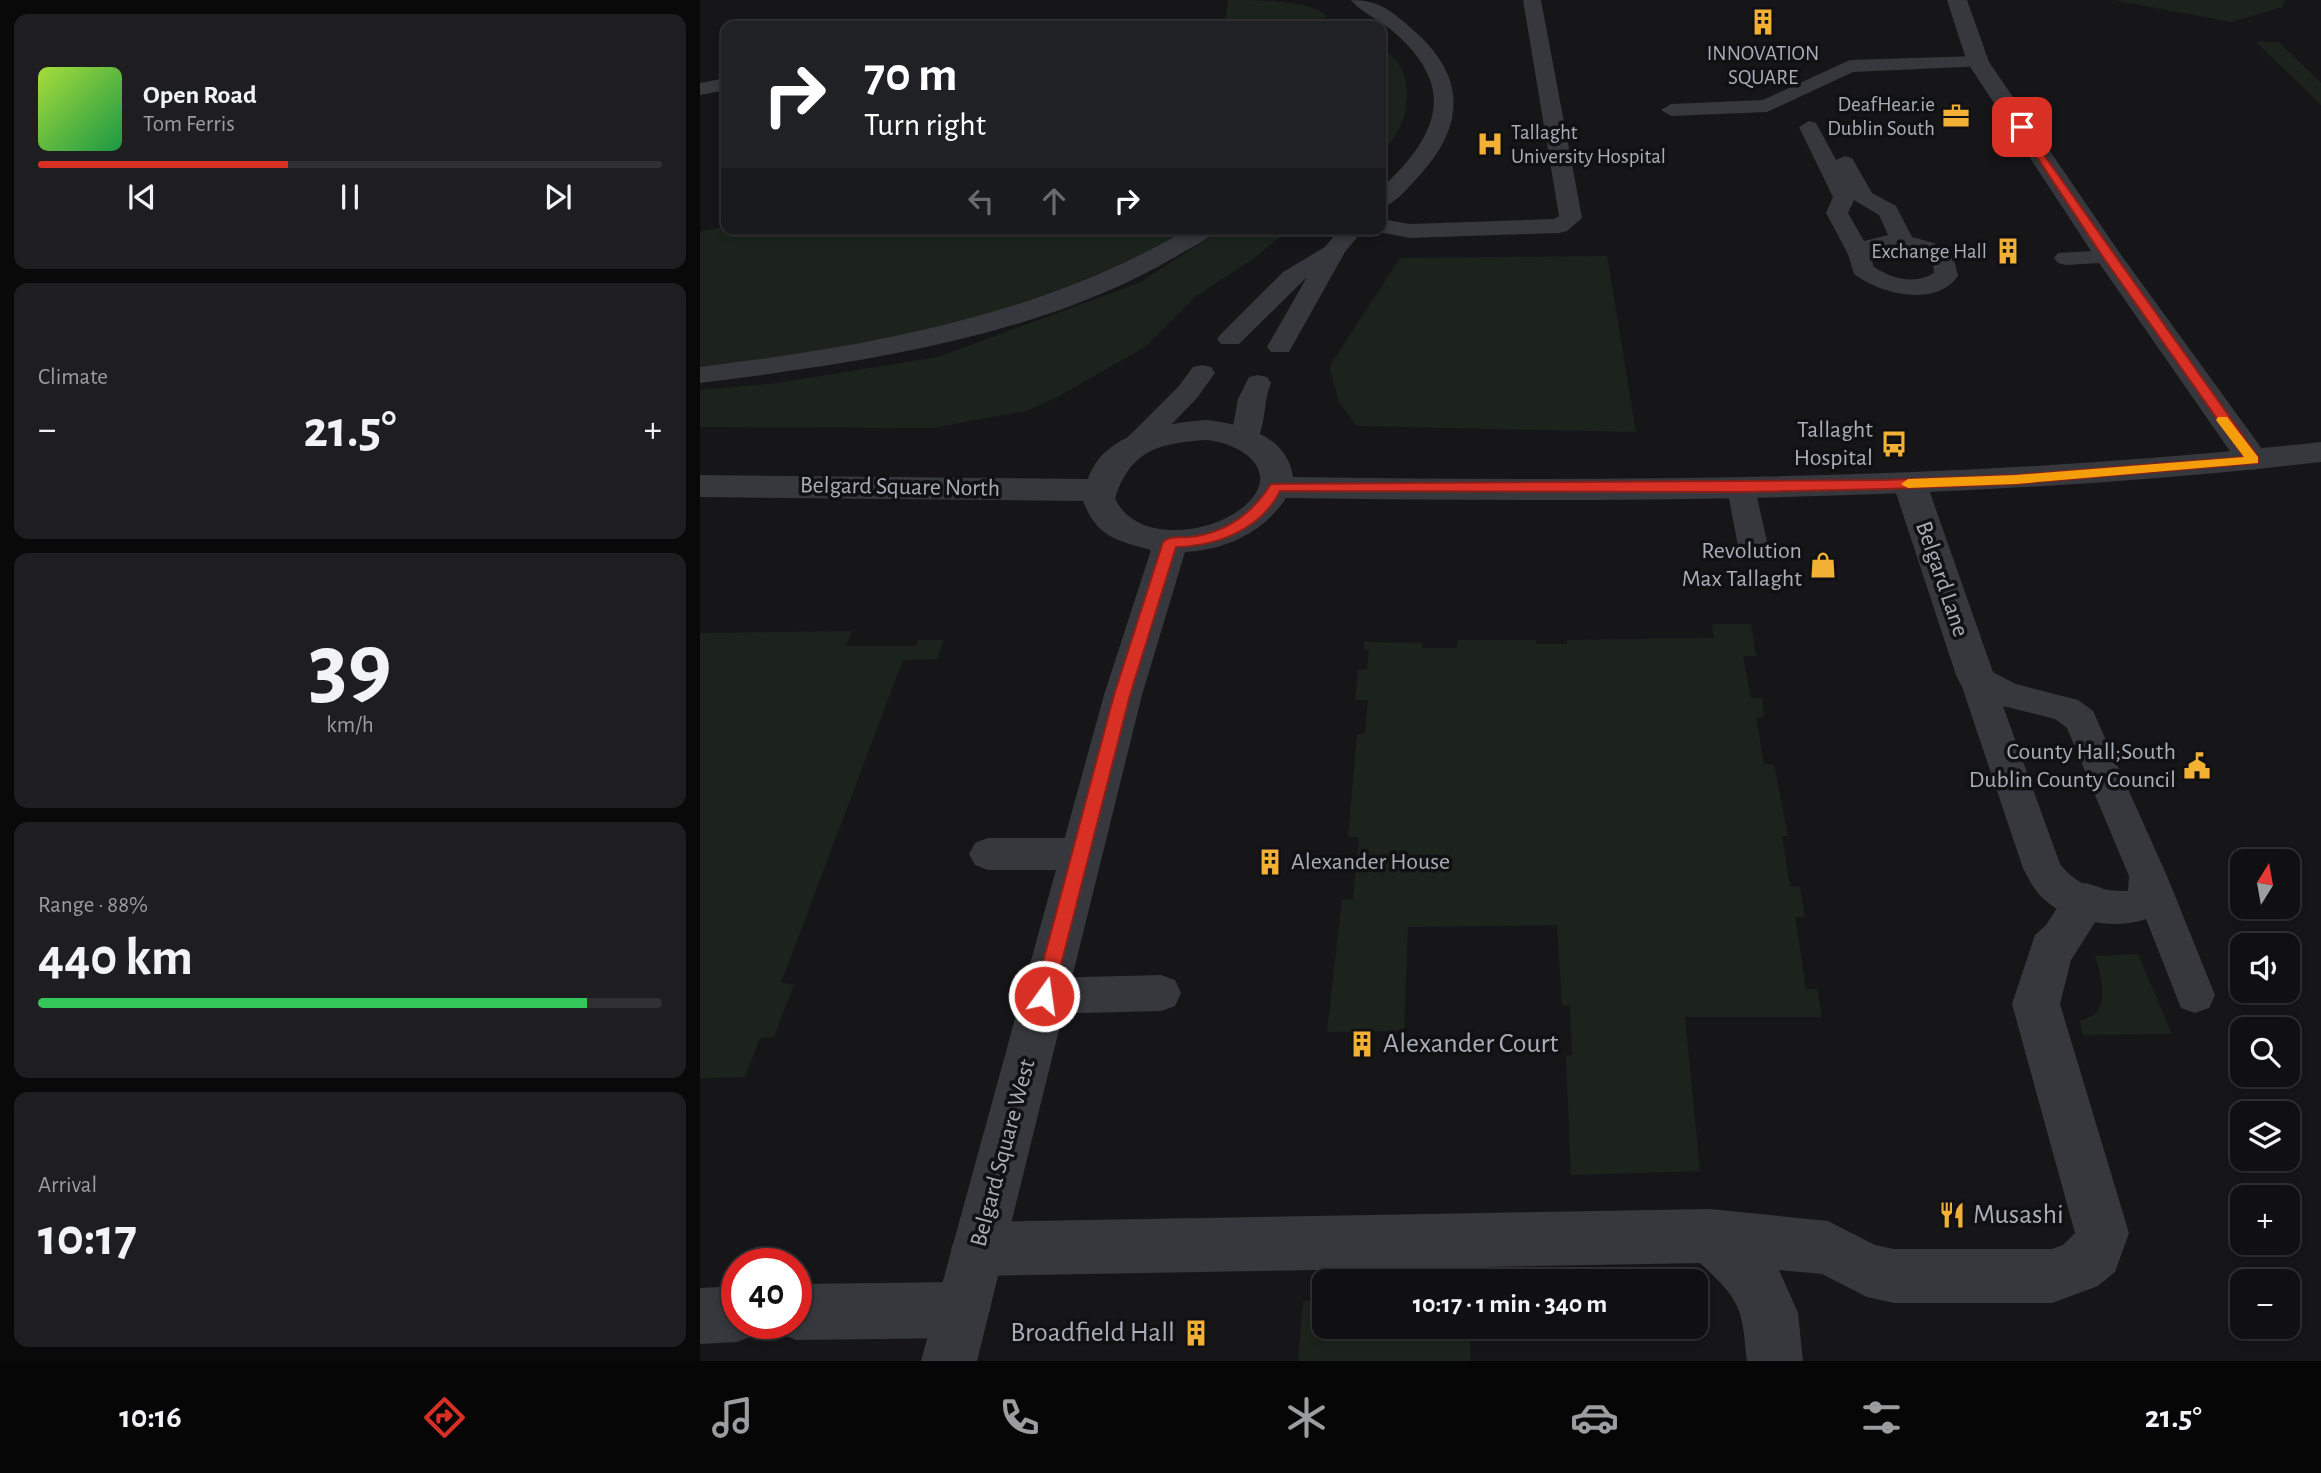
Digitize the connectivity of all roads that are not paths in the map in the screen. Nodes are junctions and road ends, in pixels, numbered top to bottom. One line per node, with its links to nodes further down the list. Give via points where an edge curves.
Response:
1 (1360, 0): 4 (lane)
2 (1532, 0): 13 (lane, via 1571,218 1559,226 1410,231)
3 (1957, 0): 6 (street)
4 (1383, 21)
5 (1387, 25): 11 (lane, via 1430,57 1442,81 1446,106 1429,149)
6 (1979, 62): 9 (lane, via 1850,65 1767,106); 18 (street)
7 (721, 85): 8 (lane)
8 (700, 89)
9 (1671, 110)
10 (1818, 126): 12 (lane)
11 (1386, 196)
12 (1854, 197): 16 (lane); 16 (lane, via 1888,211)
13 (1386, 227)
14 (1195, 235): 23 (lane, via 1091,286 957,331 898,334 788,365)
15 (1348, 235): 17 (lane)
16 (1879, 246): 16 (lane, via 1929,248 1955,261 1938,282 1897,286 1862,269)
17 (1335, 249): 20 (lane, via 1292,277); 21 (lane)
18 (2109, 257): 19 (lane); 28 (street)
19 (2066, 258)
20 (1230, 339)
21 (1280, 348)
22 (1202, 373): 26 (lane)
23 (700, 376)
24 (1258, 383): 25 (lane)
25 (1245, 438): 26 (street, via 1207,430 1180,432); 31 (street, via 1268,454 1276,469)
26 (1130, 450): 33 (street, via 1106,474)
27 (2321, 452): 28 (street)
28 (2253, 460): 29 (street)
29 (1910, 484): 32 (street); 36 (street, Belgard Lane)
30 (700, 486): 33 (street, Belgard Square North)
31 (1276, 487): 32 (street); 34 (street, via 1249,521 1222,534)
32 (1741, 488): 35 (lane)
33 (1100, 490): 34 (street, via 1110,522 1130,535)
34 (1171, 542): 38 (street, Belgard Square West, via 1122,695)
35 (1753, 546)
36 (1975, 675): 39 (lane, via 2006,694 2066,709 2081,720); 40 (lane, via 2042,869 2066,895)
37 (988, 854): 38 (lane)
38 (1080, 854): 43 (street, Belgard Square West)
39 (2148, 876): 40 (lane, via 2149,897 2143,905); 42 (lane)
40 (2086, 902): 44 (street, via 2051,949 2036,1004 2102,1233 2096,1253 2079,1267 2052,1276 1894,1276 1867,1270 1828,1248)
41 (1161, 993): 43 (lane)
42 (2195, 995)
43 (1044, 996): 45 (street, Belgard Square West)
44 (1710, 1236): 45 (street); 51 (street, via 1738,1263 1769,1308)
45 (978, 1249): 46 (street, Belgard Square West)
46 (962, 1310): 47 (street); 50 (street, Belgard Square West)
47 (812, 1312)
48 (721, 1315): 49 (street)
49 (700, 1316)
50 (949, 1361)
51 (1775, 1361)

